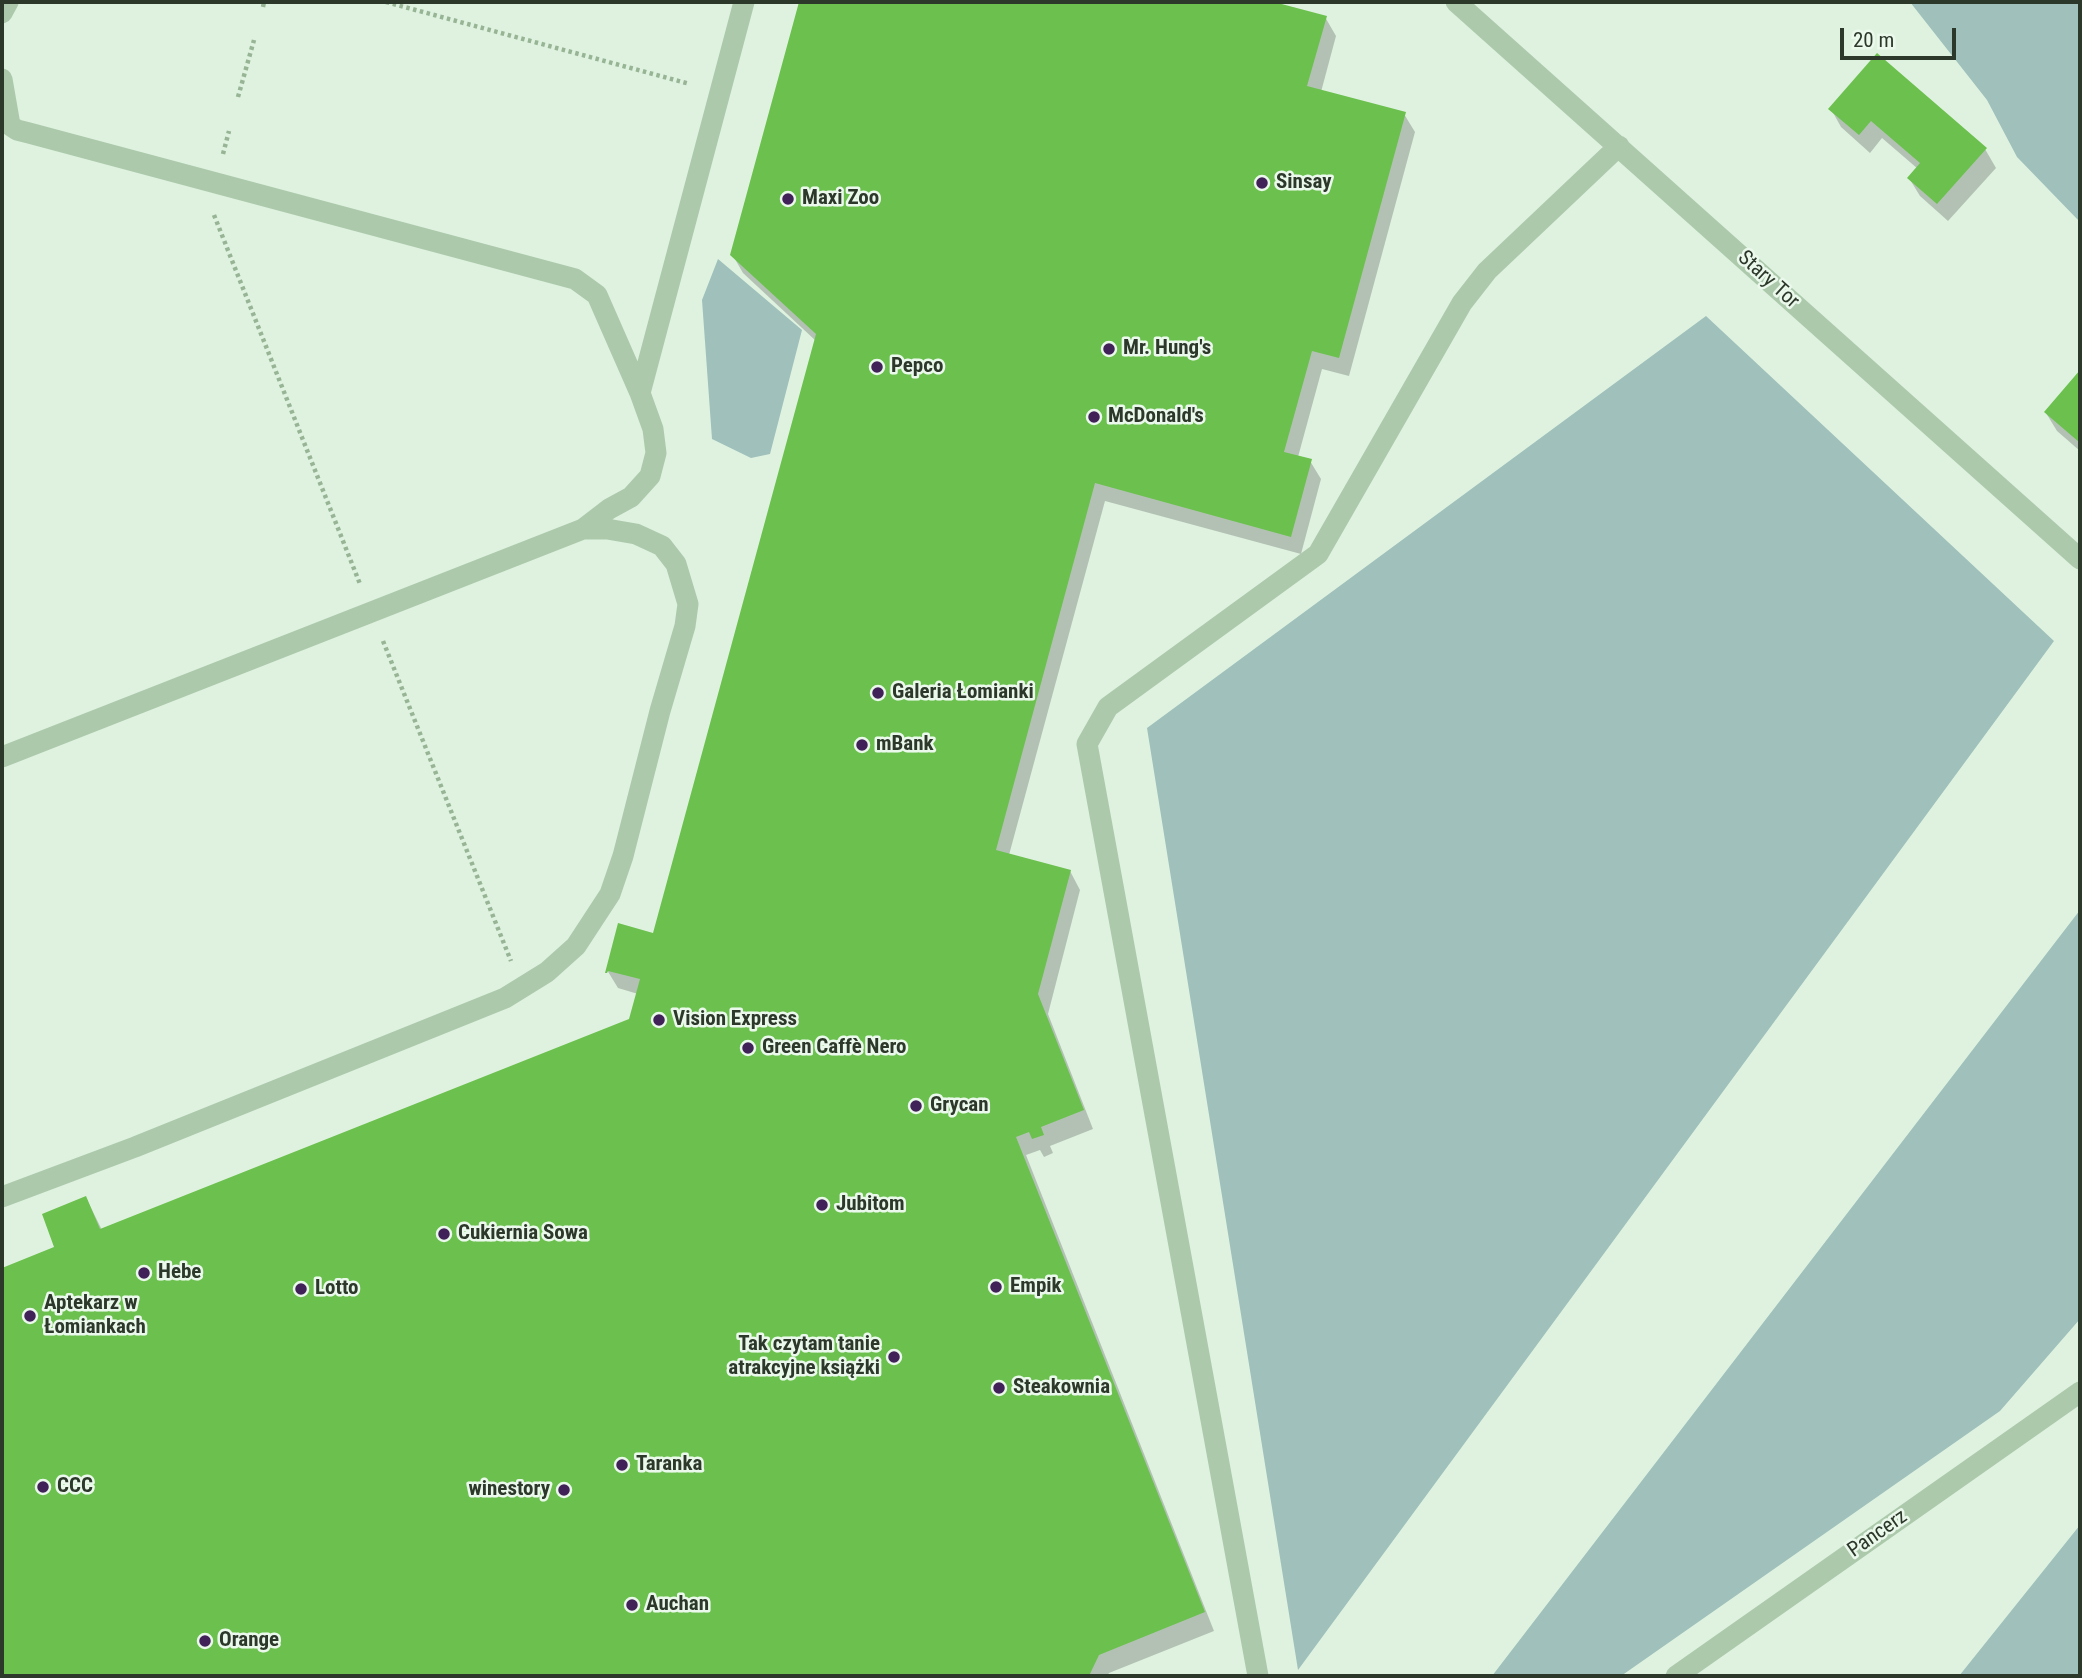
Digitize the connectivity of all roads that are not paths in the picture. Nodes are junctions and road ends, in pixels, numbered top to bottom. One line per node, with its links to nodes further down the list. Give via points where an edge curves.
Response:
1 (8, 2): 4 (street)
2 (744, 2): 8 (street)
3 (1455, 2): 7 (street, Stary Tor)
4 (2, 13)
5 (2, 79): 6 (street)
6 (8, 127): 8 (street, via 575,279 597,295)
7 (1619, 146): 10 (street, Stary Tor); 14 (street, via 1487,271 1462,303 1318,554 1108,707 1087,744)
8 (640, 393): 9 (street, via 656,453 650,476 631,497)
9 (583, 529): 11 (street); 12 (street, via 636,534 662,546 676,564 688,604 623,856 610,894 576,946 547,972 505,998)
10 (2080, 559)
11 (2, 757)
12 (2, 1197)
13 (2080, 1392): 15 (street, Pancerz)
14 (1258, 1676)
15 (1675, 1676)

